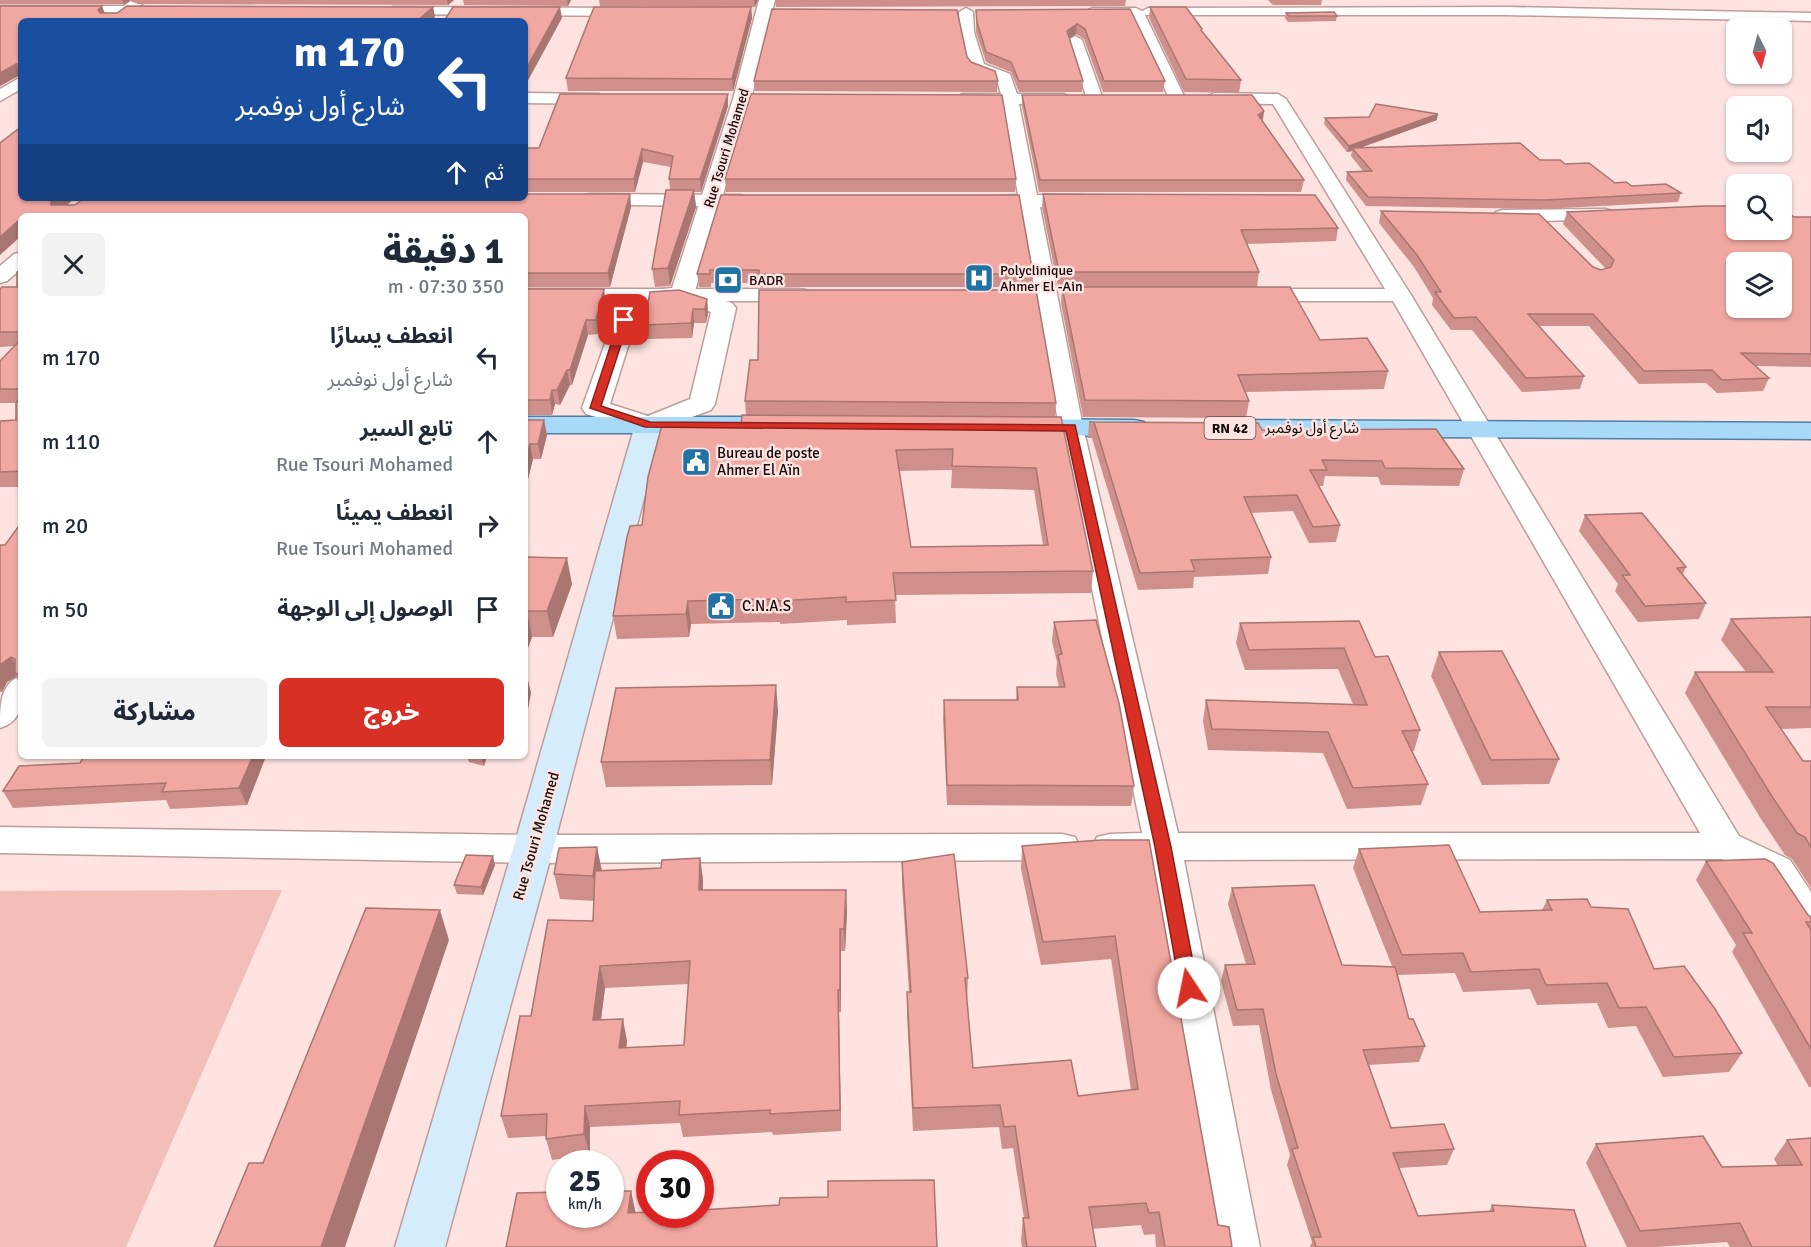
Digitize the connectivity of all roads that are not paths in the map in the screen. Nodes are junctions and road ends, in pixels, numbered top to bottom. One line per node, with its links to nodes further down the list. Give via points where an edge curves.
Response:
1 (9, 0): 3 (street)
2 (146, 5): 5 (street)
3 (0, 8): 4 (street)
4 (21, 10): 5 (street); 15 (street)
5 (127, 10): 13 (street)
6 (374, 11): 11 (street)
7 (948, 12): 28 (street, via 971,12 961,32 977,67 1004,77)
8 (1080, 12): 9 (street)
9 (1136, 12): 12 (street, via 1507,11); 22 (street)
10 (645, 13): 11 (street)
11 (522, 16)
12 (1811, 16)
13 (115, 18)
14 (762, 19): 25 (street, Rue Tsouri Mohamed)
15 (0, 23)
16 (1075, 40): 28 (street, via 1101,99)
17 (18, 84): 18 (street)
18 (0, 96): 19 (street)
19 (18, 97)
20 (528, 98): 23 (street)
21 (1154, 98): 22 (street)
22 (1177, 98): 36 (street, via 1278,99)
23 (616, 99)
24 (719, 99): 25 (street)
25 (742, 99): 26 (street); 30 (street, Rue Tsouri Mohamed)
26 (765, 99)
27 (940, 99): 28 (street)
28 (1010, 99): 33 (street)
29 (569, 200): 30 (street)
30 (710, 201): 31 (street); 45 (street, Rue Tsouri Mohamed)
31 (758, 201)
32 (958, 201): 33 (street)
33 (1029, 201): 34 (street); 53 (street)
34 (1098, 201)
35 (1318, 201): 36 (street)
36 (1346, 207): 38 (street); 48 (street)
37 (1621, 214): 40 (street)
38 (1372, 215)
39 (1486, 216): 40 (street)
40 (1542, 217): 41 (street)
41 (1558, 233)
42 (18, 263): 43 (street)
43 (4, 288)
44 (528, 295): 45 (street)
45 (682, 295): 46 (street); 50 (street, via 724,308 702,404); 50 (street, via 631,298 595,408)
46 (823, 295)
47 (1235, 295): 48 (street)
48 (1400, 295): 56 (street)
49 (528, 425): 50 (main road)
50 (649, 425): 51 (main road); 63 (main road, Rue Tsouri Mohamed)
51 (808, 425)
52 (988, 427): 53 (main road)
53 (1071, 427): 54 (main road); 62 (street)
54 (1155, 428)
55 (1191, 428): 56 (main road, شارع أول نوفمبر / RN 42)
56 (1478, 429): 57 (main road, شارع أول نوفمبر / RN 42); 61 (street)
57 (1811, 430)
58 (18, 691): 59 (street)
59 (0, 717)
60 (0, 840): 63 (street)
61 (1726, 846): 62 (street); 64 (street, via 1777,870)
62 (1163, 847): 63 (street); 66 (street)
63 (534, 849): 65 (main road, Rue Tsouri Mohamed)
64 (1811, 922)
65 (420, 1247)
66 (1237, 1247)

